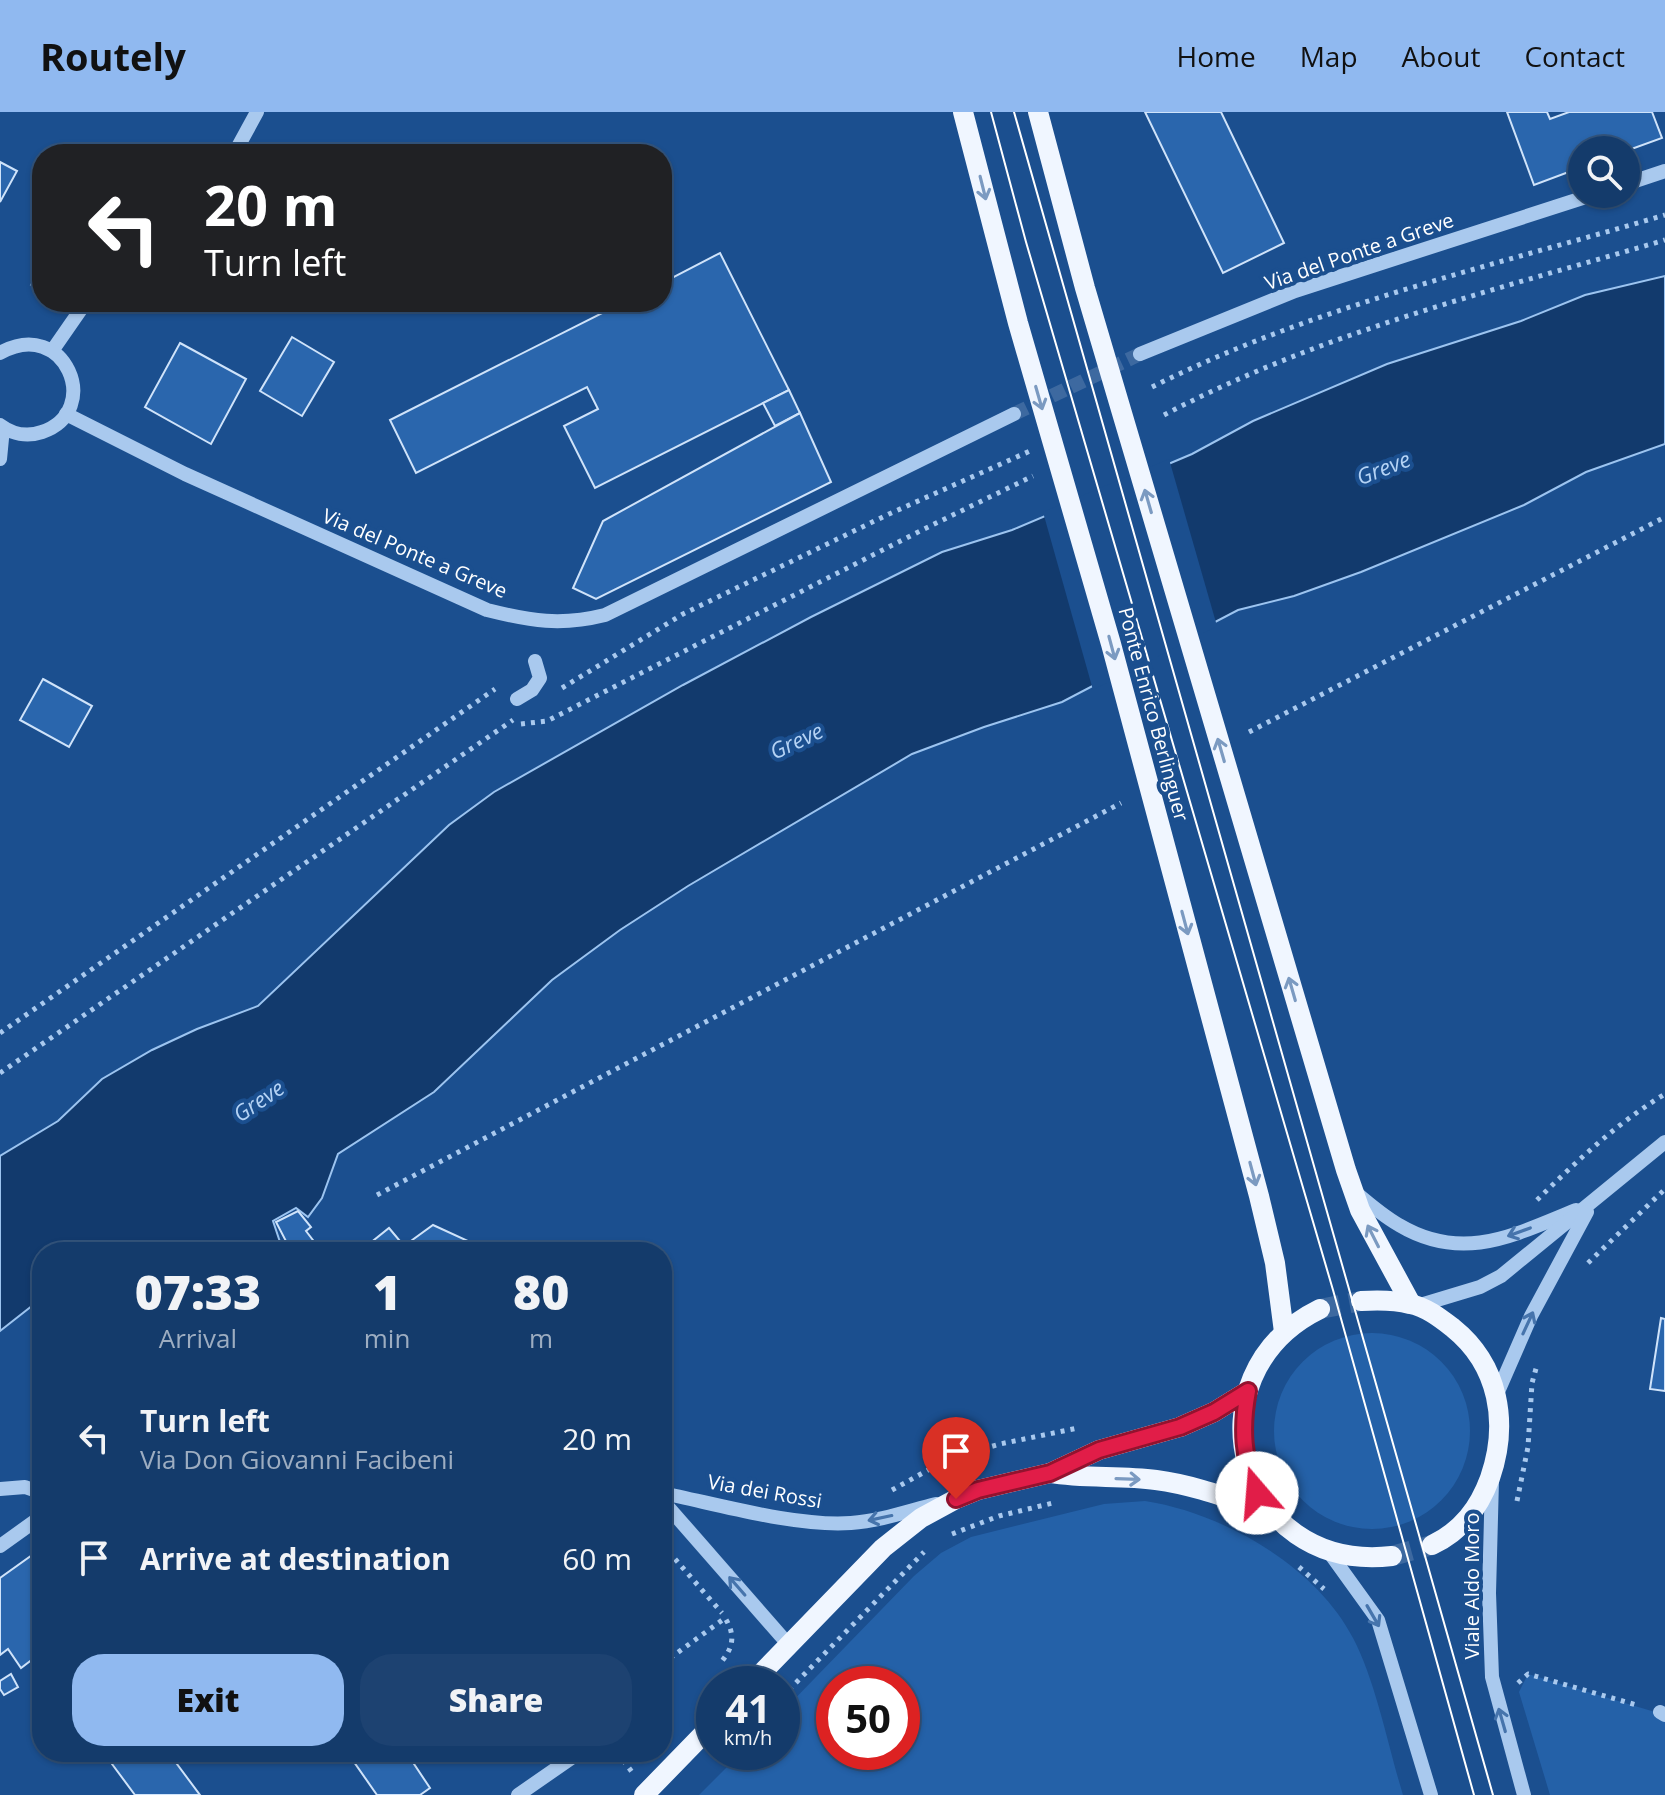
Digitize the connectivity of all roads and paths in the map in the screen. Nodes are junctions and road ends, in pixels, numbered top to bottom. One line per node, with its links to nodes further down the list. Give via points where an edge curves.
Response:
1 (963, 112): 44 (main road, Ponte Enrico Berlinguer, one-way to 44, via 1259,1196)
2 (1038, 112): 36 (main road, one-way to 2, via 1085,288)
3 (250, 114): 4 (street)
4 (238, 144)
5 (1665, 171): 6 (street)
6 (1640, 179)
7 (1568, 203): 13 (street, Via del Ponte a Greve, via 1295,291)
8 (1665, 215): 14 (path, via 1346,306 1206,360)
9 (1665, 240): 17 (path, via 1332,340)
10 (79, 312): 11 (street)
11 (52, 351): 12 (street, via 29,343); 15 (street, via 72,379)
12 (0, 353)
13 (1140, 354)
14 (1152, 387)
15 (66, 414): 16 (street, Via del Ponte a Greve, via 185,474 487,610 524,619 578,622 605,615); 18 (street, via 36,434)
16 (1014, 414)
17 (1164, 415)
18 (2, 427): 20 (street)
19 (1030, 451): 25 (path, via 683,614)
20 (0, 459)
21 (1033, 476): 28 (path, via 547,721)
22 (1665, 517): 29 (path)
23 (535, 661): 26 (street, via 540,678)
24 (498, 687): 31 (path)
25 (554, 694)
26 (517, 699)
27 (517, 717): 28 (path)
28 (504, 725): 32 (path)
29 (1249, 732)
30 (1121, 803): 37 (path)
31 (0, 1033)
32 (0, 1073)
33 (1665, 1094): 39 (path, via 1596,1144)
34 (1665, 1142): 38 (street)
35 (1665, 1189): 40 (path)
36 (1352, 1190): 38 (street, one-way to 36, via 1509,1236 1461,1245 1414,1233); 42 (main road, one-way to 36)
37 (377, 1195)
38 (1592, 1204): 42 (street, via 1501,1276); 47 (street, one-way to 38, via 1531,1316)
39 (1526, 1210)
40 (1587, 1265)
41 (1361, 1301): 42 (main road)
42 (1414, 1305): 47 (main road, via 1460,1334 1483,1363)
43 (1320, 1309): 44 (main road)
44 (1284, 1332): 46 (main road)
45 (1541, 1353): 59 (path)
46 (1248, 1391): 50 (main road, via 1180,1427 1099,1450); 58 (main road, via 1245,1455 1257,1493)
47 (1497, 1394): 49 (main road, via 1500,1432)
48 (1084, 1427): 54 (path, via 948,1459)
49 (1493, 1469): 62 (main road, via 1466,1521); 83 (street, Viale Aldo Moro, one-way to 49, via 1492,1677)
50 (1050, 1473): 55 (main road); 58 (main road, one-way to 58, via 1183,1484)
51 (0, 1489): 52 (street)
52 (32, 1489)
53 (672, 1495): 55 (street, Via dei Rossi, one-way to 53, via 851,1523 801,1520)
54 (881, 1496)
55 (956, 1499): 71 (main road, via 903,1531)
56 (1065, 1501): 61 (path, via 999,1516)
57 (672, 1511): 71 (street, one-way to 57)
58 (1270, 1512): 65 (main road)
59 (1514, 1513)
60 (32, 1523): 63 (street)
61 (945, 1537)
62 (1432, 1545)
63 (0, 1546)
64 (926, 1551): 75 (path)
65 (1329, 1552): 67 (main road, via 1356,1558); 82 (street, one-way to 82, via 1378,1620)
66 (672, 1556): 70 (path)
67 (1392, 1556)
68 (1293, 1561): 69 (path)
69 (1334, 1599)
70 (722, 1613)
71 (788, 1644): 74 (main road)
72 (672, 1657): 73 (path, via 725,1618 733,1635)
73 (722, 1661)
74 (768, 1666)
75 (800, 1679)
76 (1513, 1688): 77 (path, via 1528,1674)
77 (1662, 1713)
78 (696, 1742): 81 (main road)
79 (566, 1762): 80 (street)
80 (518, 1795)
81 (644, 1795)
82 (1431, 1795)
83 (1524, 1795)

